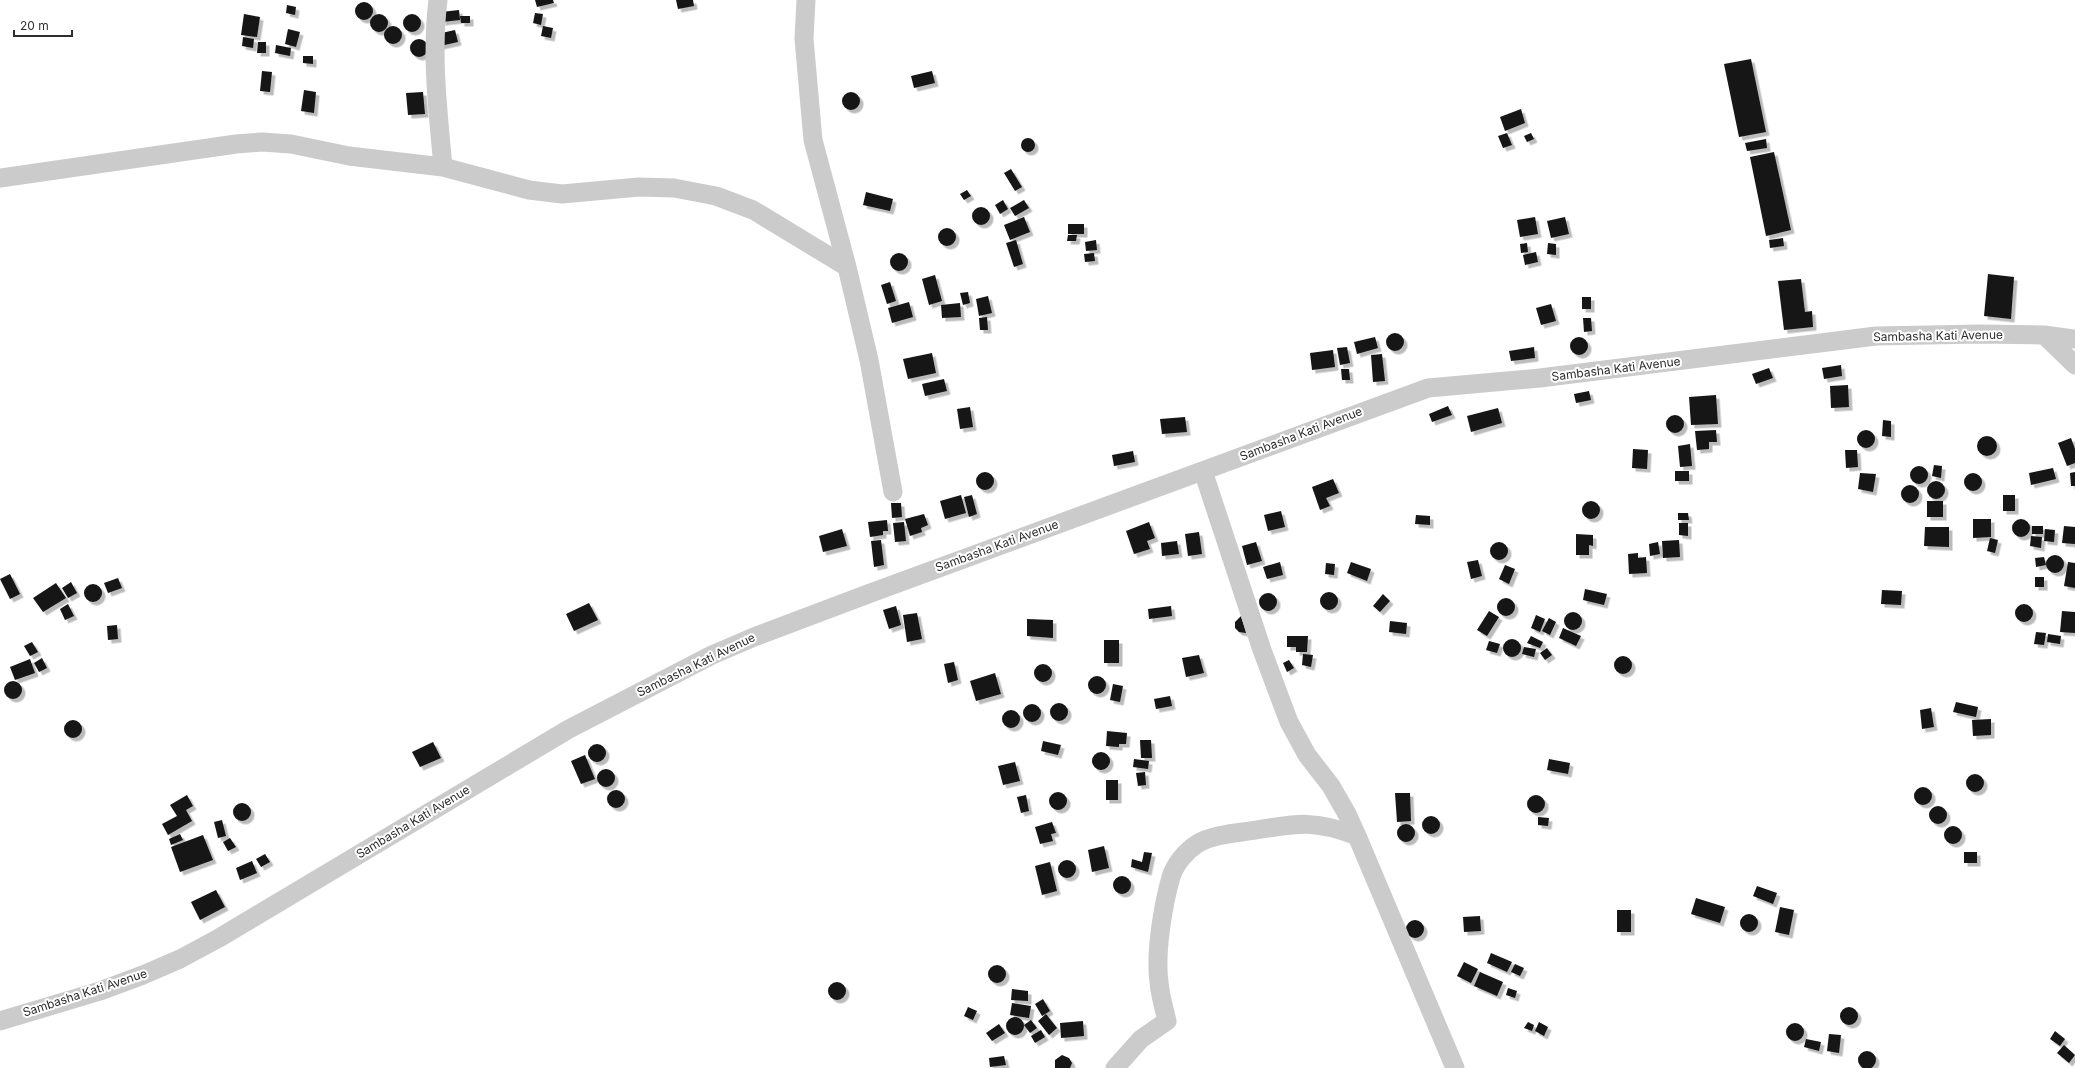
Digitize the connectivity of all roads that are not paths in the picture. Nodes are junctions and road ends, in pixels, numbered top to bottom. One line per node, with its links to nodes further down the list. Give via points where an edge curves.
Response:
1 (438, 0): 3 (street, via 434,31 435,73)
2 (806, 0): 5 (street, via 804,39 813,140)
3 (443, 167): 4 (street, via 262,142); 5 (street, via 529,190 562,194 646,187 674,188 716,196 753,210)
4 (0, 178)
5 (847, 267): 10 (street, via 869,360)
6 (2044, 335): 7 (street, Sambasha Kati Avenue); 8 (street); 9 (street, Sambasha Kati Avenue, via 1876,336 1540,378 1428,388)
7 (2075, 339)
8 (2075, 365)
9 (1203, 472): 11 (street, via 1262,650 1289,722 1307,755 1331,786); 12 (street, Sambasha Kati Avenue, via 803,618 712,655 569,729 220,938 180,959 100,991)
10 (893, 492)
11 (1357, 836): 13 (street, via 1334,827 1311,823 1287,825 1218,837 1197,844 1180,859 1172,876 1159,944 1158,982 1167,1021 1141,1039); 14 (street)
12 (0, 1022)
13 (1115, 1068)
14 (1455, 1068)

